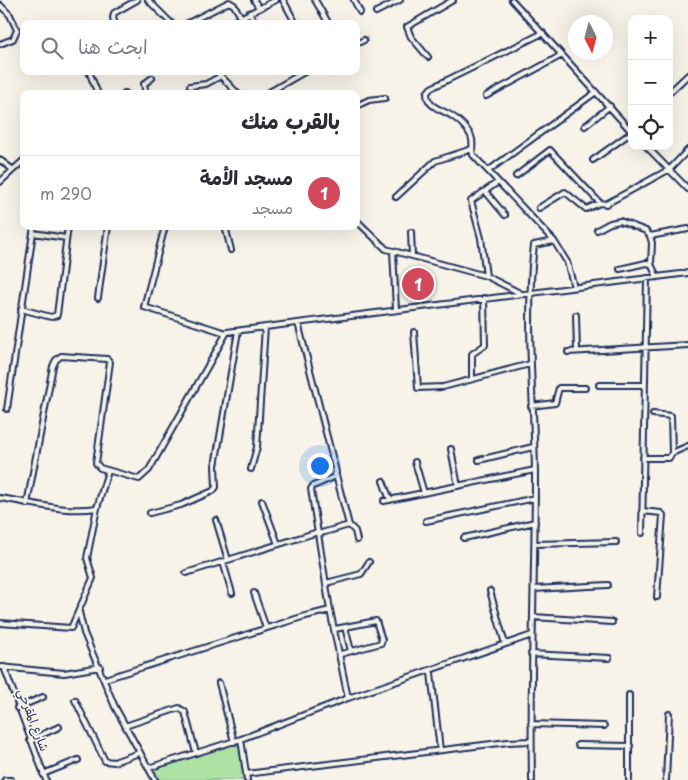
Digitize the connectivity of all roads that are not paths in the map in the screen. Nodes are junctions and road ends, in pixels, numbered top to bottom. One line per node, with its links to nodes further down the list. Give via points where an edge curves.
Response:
1 (137, 0): 18 (street, via 114,14)
2 (155, 0): 11 (street)
3 (254, 0): 13 (street)
4 (276, 0): 13 (street)
5 (283, 0): 23 (street)
6 (315, 0): 24 (street)
7 (354, 0): 14 (street)
8 (400, 0): 15 (street)
9 (453, 0): 30 (street, via 407,27)
10 (512, 0): 25 (street)
11 (149, 1): 19 (street)
12 (0, 5): 28 (street, via 10,15 17,30 13,39)
13 (259, 8): 16 (street)
14 (360, 12)
15 (376, 12)
16 (249, 13): 17 (street); 22 (street)
17 (241, 17): 20 (street, via 229,2); 21 (street)
18 (114, 20)
19 (168, 20)
20 (194, 20)
21 (235, 20)
22 (254, 20)
23 (294, 20)
24 (327, 20)
25 (543, 33): 29 (street); 50 (street, via 428,90 427,98 432,105 451,115 470,135)
26 (364, 40): 27 (street)
27 (360, 42)
28 (0, 44)
29 (562, 55): 42 (street); 43 (street)
30 (428, 57)
31 (90, 75): 38 (street)
32 (299, 75): 41 (street)
33 (220, 76): 36 (street, via 206,84); 40 (street)
34 (688, 76): 37 (street)
35 (152, 78): 39 (street, via 144,84)
36 (190, 86)
37 (673, 89)
38 (96, 90)
39 (145, 90)
40 (234, 90)
41 (273, 90)
42 (596, 92): 46 (street); 58 (street)
43 (486, 96)
44 (385, 98): 45 (street)
45 (360, 104)
46 (610, 106): 47 (street); 48 (street)
47 (585, 126)
48 (628, 127)
49 (628, 135): 54 (street)
50 (472, 149): 58 (street, via 473,155); 64 (street, via 434,161)
51 (650, 150): 57 (street)
52 (688, 150): 57 (street)
53 (0, 160): 56 (street)
54 (593, 160)
55 (20, 163): 56 (street)
56 (12, 169): 60 (street)
57 (670, 170): 62 (street); 65 (street, via 606,204)
58 (488, 172): 61 (street)
59 (516, 176): 65 (street, via 550,150)
60 (0, 182)
61 (498, 182): 63 (street); 80 (street)
62 (688, 189)
63 (485, 191): 67 (street); 87 (street, via 471,201 481,238)
64 (396, 197)
65 (600, 203): 66 (street, via 586,209 566,192)
66 (539, 208)
67 (505, 215)
68 (360, 224): 82 (street, via 381,246)
69 (688, 229): 78 (street)
70 (33, 230): 77 (street)
71 (67, 230): 79 (street)
72 (107, 230): 93 (street)
73 (164, 230): 102 (street, via 144,308)
74 (226, 230): 81 (street)
75 (597, 230): 78 (street, via 610,222 620,221 638,226)
76 (411, 232): 83 (street)
77 (33, 233): 79 (street); 95 (street)
78 (650, 236): 84 (street)
79 (66, 238): 95 (street, via 57,315 51,317)
80 (554, 241): 90 (street, via 567,262); 91 (street, via 534,245)
81 (231, 250)
82 (393, 251): 83 (street); 96 (street)
83 (412, 256): 87 (street)
84 (651, 264): 85 (street); 88 (street)
85 (620, 269)
86 (688, 273): 88 (street)
87 (486, 276): 92 (street)
88 (657, 276): 89 (street)
89 (647, 278): 90 (street); 104 (street)
90 (574, 287): 91 (street)
91 (529, 292): 92 (street); 107 (street)
92 (520, 293): 94 (street)
93 (98, 298)
94 (484, 298): 96 (street); 108 (street, via 485,345 472,354)
95 (21, 310): 113 (street)
96 (396, 310): 98 (street)
97 (576, 315): 105 (street)
98 (298, 323): 99 (street); 125 (street)
99 (265, 327): 100 (street); 122 (street, via 257,447)
100 (238, 331): 102 (street); 137 (street, via 215,466 216,488 181,505)
101 (414, 332): 108 (street, via 418,388)
102 (226, 334): 124 (street, via 146,475 136,480)
103 (688, 345): 104 (street)
104 (646, 346): 105 (street); 110 (street)
105 (577, 351): 106 (street)
106 (568, 352)
107 (530, 364): 108 (street); 112 (street)
108 (472, 379)
109 (599, 385): 110 (street)
110 (644, 385): 119 (street)
111 (585, 388): 112 (street, via 559,388 555,404)
112 (532, 406): 116 (street)
113 (7, 409)
114 (652, 414): 118 (street, via 671,416)
115 (688, 446): 118 (street)
116 (533, 447): 120 (street); 123 (street)
117 (451, 449): 127 (street)
118 (672, 453): 119 (street, via 669,458)
119 (643, 458): 136 (street)
120 (479, 460)
121 (415, 462): 128 (street)
122 (251, 468)
123 (535, 470): 127 (street); 130 (street)
124 (108, 471): 134 (street, via 98,467 96,458 110,362 93,357 58,358 51,373); 135 (street)
125 (336, 475): 141 (street); 142 (street, via 312,487)
126 (383, 481): 131 (street)
127 (458, 486): 128 (street)
128 (424, 493): 131 (street)
129 (0, 498): 134 (street)
130 (534, 498): 139 (street); 140 (street)
131 (390, 500): 133 (street)
132 (262, 501): 147 (street)
133 (384, 501)
134 (27, 504): 135 (street, via 77,510)
135 (97, 508): 161 (street, via 88,558 93,578)
136 (642, 511): 143 (street); 159 (street, via 661,512 663,515)
137 (150, 514)
138 (216, 520): 149 (street)
139 (426, 521)
140 (535, 522): 144 (street); 148 (street)
141 (349, 525): 142 (street); 145 (street)
142 (318, 533): 147 (street); 153 (street)
143 (642, 533)
144 (464, 538)
145 (357, 540)
146 (616, 542): 148 (street)
147 (278, 544): 149 (street)
148 (535, 544): 155 (street)
149 (228, 560): 150 (street)
150 (223, 562): 152 (street); 157 (street)
151 (369, 562): 153 (street, via 361,574)
152 (186, 573)
153 (326, 583): 160 (street)
154 (608, 585): 155 (street)
155 (534, 589): 162 (street)
156 (490, 591): 169 (street)
157 (232, 593)
158 (254, 593): 166 (street)
159 (658, 597)
160 (330, 610): 166 (street); 167 (street)
161 (78, 612): 164 (street, via 70,628); 175 (street, via 84,634)
162 (533, 617): 163 (street); 168 (street)
163 (612, 622)
164 (0, 623)
165 (345, 627): 167 (street); 170 (street); 170 (street, via 376,621 382,640)
166 (266, 628): 177 (street)
167 (335, 629): 171 (street)
168 (532, 635): 169 (street); 172 (street)
169 (505, 644): 181 (street)
170 (351, 651): 171 (street)
171 (340, 654): 181 (street)
172 (531, 654): 173 (street); 185 (street)
173 (609, 658)
174 (2, 667): 175 (street, via 64,672); 183 (street, شارع المقرحي)
175 (100, 667): 177 (street)
176 (431, 673): 195 (street)
177 (105, 678): 187 (street)
178 (219, 683): 192 (street)
179 (629, 695): 194 (street)
180 (43, 697): 183 (street)
181 (348, 698): 189 (street)
182 (75, 700): 196 (street, via 105,761 110,763)
183 (17, 708): 190 (street, شارع المقرحي)
184 (669, 714): 209 (street)
185 (531, 724): 188 (street); 191 (street)
186 (59, 726): 190 (street)
187 (125, 726): 196 (street); 197 (street, via 179,708 185,712)
188 (604, 726)
189 (241, 739): 192 (street); 201 (street)
190 (30, 740): 200 (street, شارع المقرحي)
191 (531, 741): 195 (street); 207 (street)
192 (234, 742): 197 (street)
193 (578, 745): 194 (street)
194 (630, 746): 208 (street)
195 (440, 750): 201 (street)
196 (139, 753): 199 (street)
197 (196, 753): 199 (street)
198 (78, 760): 200 (street)
199 (148, 768): 205 (street)
200 (43, 774): 204 (street, شارع المقرحي)
201 (246, 774): 206 (street)
202 (5, 780): 203 (street)
203 (11, 780)
204 (46, 780)
205 (155, 780)
206 (247, 780)
207 (532, 780)
208 (630, 780)
209 (666, 780)

